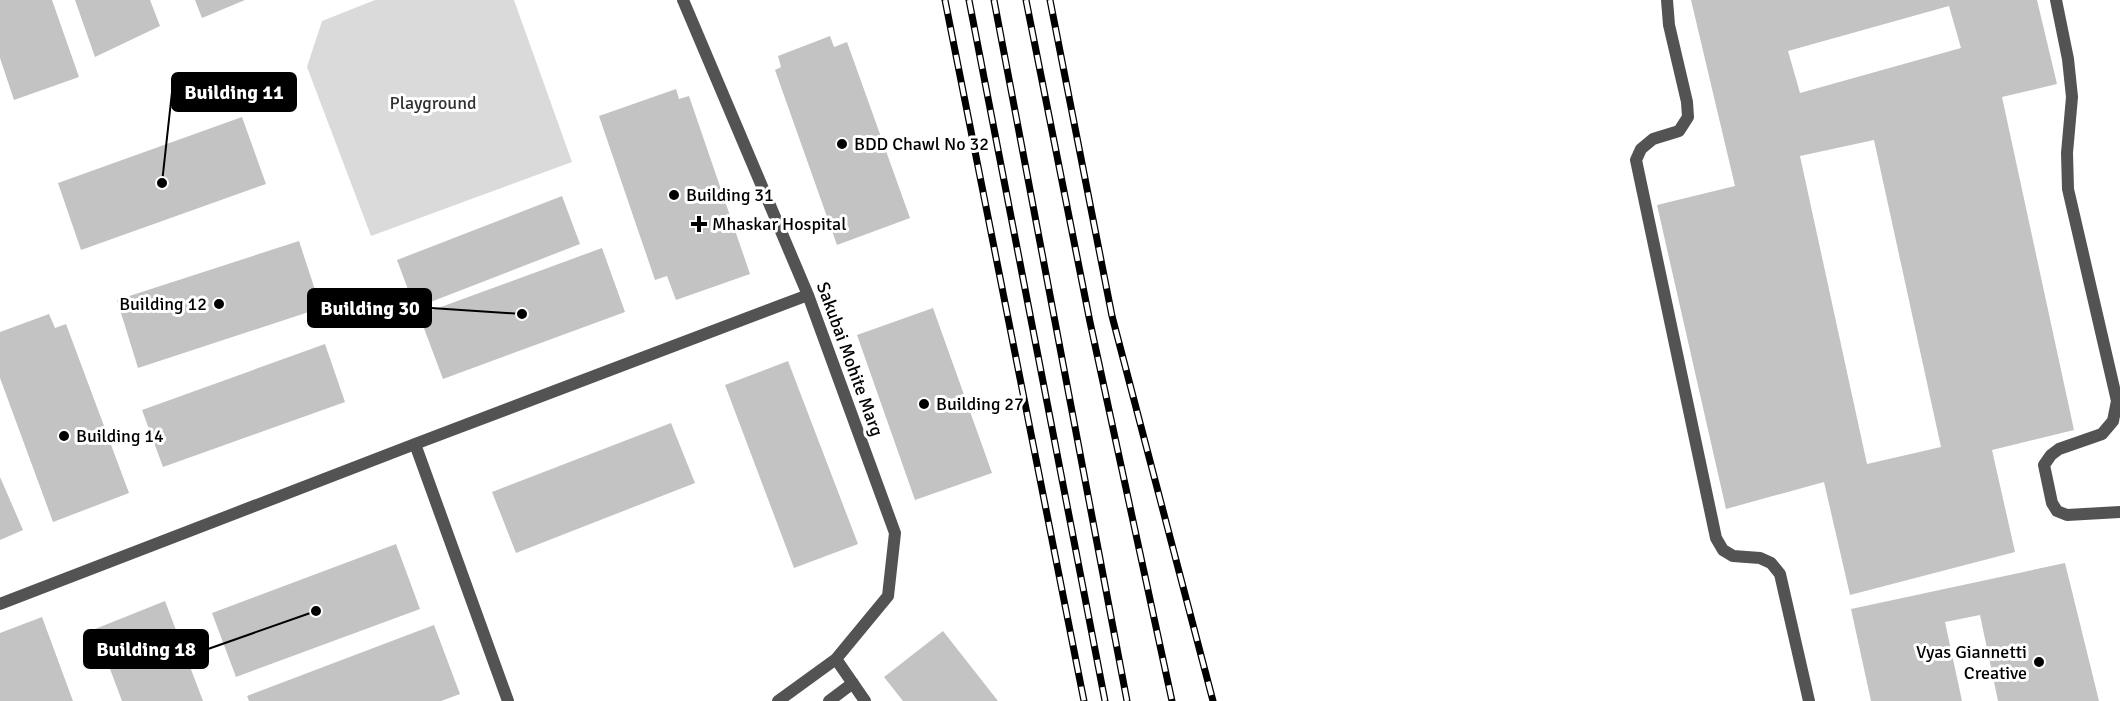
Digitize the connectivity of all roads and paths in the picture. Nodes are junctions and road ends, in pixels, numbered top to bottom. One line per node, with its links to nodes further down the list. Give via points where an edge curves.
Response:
1 (683, 0): 4 (street, Sakubai Mohite Marg)
2 (1667, 0): 14 (street, via 1668,25 1688,117 1679,131 1653,139 1641,149 1636,160 1716,538 1723,550 1733,556 1760,558 1780,574)
3 (2056, 0): 6 (street, via 2072,97 2068,189 2117,401 2114,422 2102,434 2059,449 2044,465 2057,511 2067,515)
4 (808, 296): 5 (street); 8 (street, Sakubai Mohite Marg, via 895,533 888,596)
5 (415, 444): 7 (street); 10 (street)
6 (2120, 512)
7 (0, 604)
8 (836, 660): 9 (street); 11 (street, Sakubai Mohite Marg)
9 (853, 683): 12 (street); 13 (street)
10 (508, 701)
11 (778, 701)
12 (829, 701)
13 (865, 701)
14 (1809, 701)

